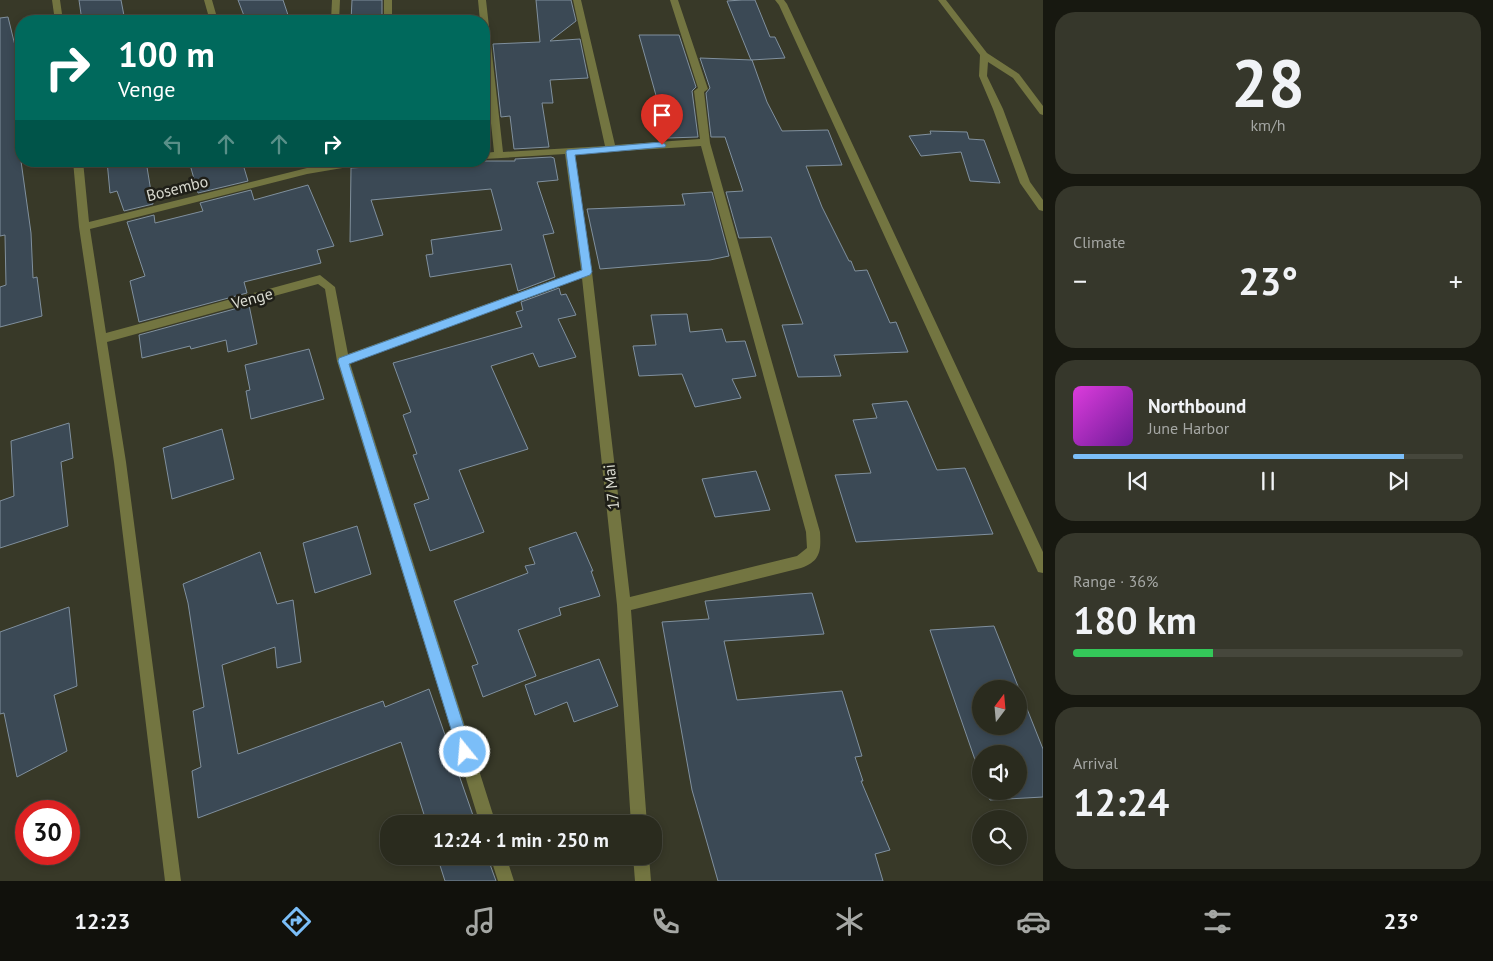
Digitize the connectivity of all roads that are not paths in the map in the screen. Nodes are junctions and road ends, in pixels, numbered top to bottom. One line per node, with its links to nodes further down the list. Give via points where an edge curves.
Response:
1 (56, 0): 10 (street)
2 (208, 0): 11 (street)
3 (336, 0): 12 (street)
4 (388, 0): 13 (street)
5 (482, 0): 14 (street)
6 (577, 0): 19 (street)
7 (674, 0): 18 (street, via 703,89 699,91)
8 (780, 0): 30 (street)
9 (942, 0): 15 (street)
10 (58, 15)
11 (212, 15)
12 (335, 15)
13 (388, 15)
14 (484, 15)
15 (984, 55): 17 (street, via 1016,76); 25 (street, via 983,76 1024,183)
16 (490, 73): 21 (street)
17 (1043, 112)
18 (703, 142): 19 (street); 31 (street, via 813,532 814,551 801,562)
19 (611, 149): 20 (street)
20 (570, 152): 21 (street); 27 (street, 17 Mai)
21 (499, 155): 22 (street)
22 (490, 156)
23 (79, 167): 26 (street)
24 (331, 167): 26 (street, Bosembo)
25 (1043, 207)
26 (84, 227): 28 (street)
27 (587, 272): 29 (street); 31 (street, 17 Mai)
28 (100, 339): 29 (street, Venge, via 320,279 330,287); 36 (street, via 120,462)
29 (343, 361): 32 (street, Venge)
30 (1043, 568)
31 (624, 605): 33 (street, 17 Mai)
32 (485, 815)
33 (638, 815)
34 (501, 865): 37 (street)
35 (642, 865): 38 (street)
36 (173, 881)
37 (506, 881)
38 (643, 881)

